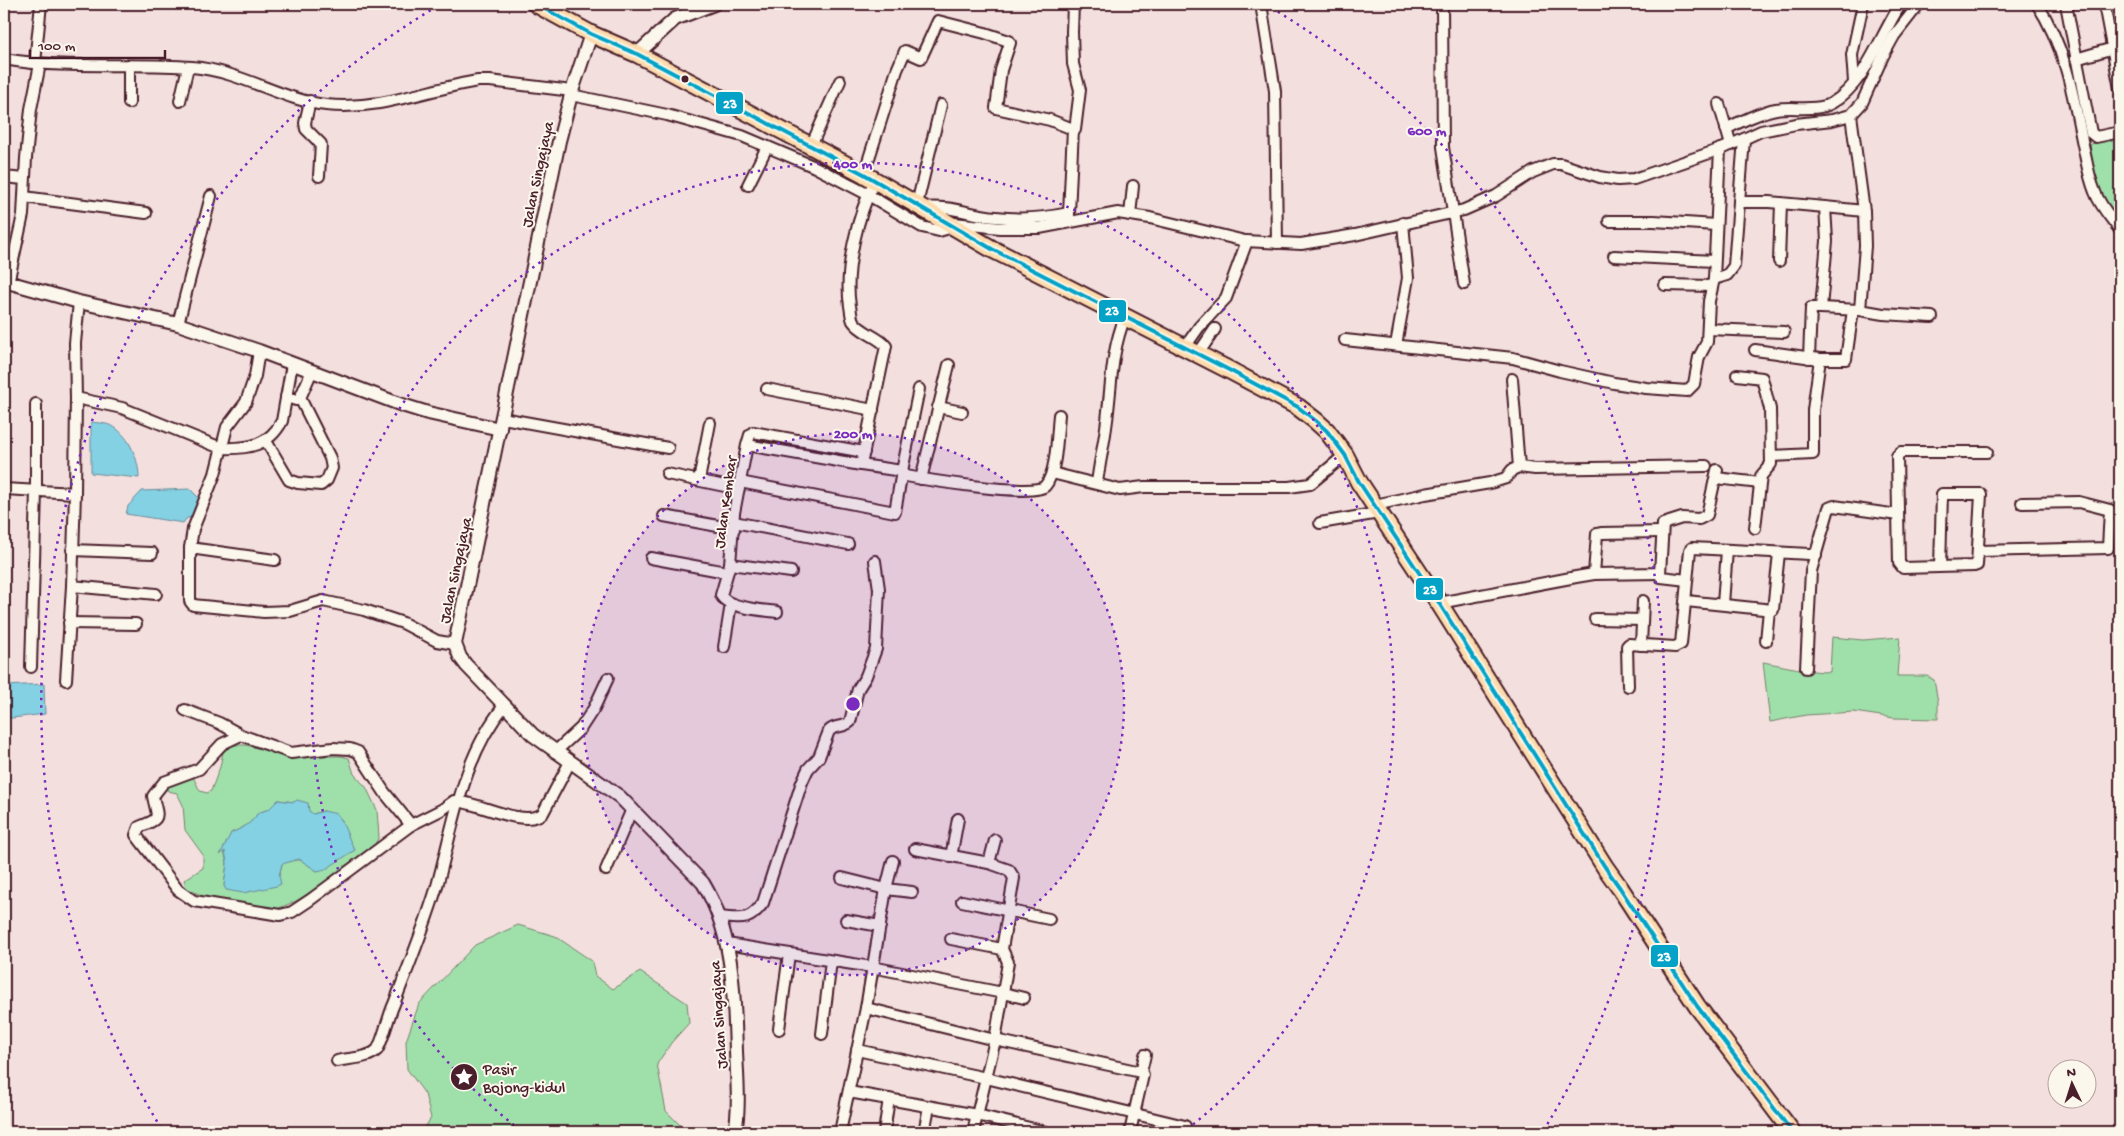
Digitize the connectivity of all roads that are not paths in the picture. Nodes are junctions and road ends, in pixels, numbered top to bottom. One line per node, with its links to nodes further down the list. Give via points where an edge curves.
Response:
1 (41, 4): 19 (street)
2 (536, 4): 13 (highway)
3 (714, 4): 16 (street, via 675,19)
4 (1073, 4): 35 (street, via 1073,64 1080,90)
5 (1261, 4): 65 (street, via 1275,92)
6 (1442, 4): 56 (street, via 1443,147)
7 (1862, 4): 23 (street, via 1852,55)
8 (1901, 4): 23 (street, via 1863,72)
9 (1919, 4): 32 (street, via 1894,36 1862,103)
10 (2036, 4): 63 (street, via 2059,45 2095,193)
11 (2066, 4): 18 (street)
12 (2104, 4): 15 (street)
13 (558, 10): 14 (highway)
14 (590, 34): 16 (highway); 25 (street, Jalan Singajaya)
15 (2116, 47): 18 (street); 24 (street)
16 (637, 54): 39 (highway)
17 (4, 59): 19 (street)
18 (2076, 59): 36 (street, via 2091,133 2096,137)
19 (37, 63): 20 (street); 44 (street)
20 (129, 66): 21 (street); 27 (street)
21 (188, 67): 26 (street); 29 (street, via 233,74)
22 (840, 81): 39 (street)
23 (1854, 82): 31 (street, via 1831,104)
24 (2120, 89)
25 (571, 93): 29 (street, via 490,80 362,106); 40 (street, via 667,115 742,136); 105 (street, Jalan Singajaya)
26 (180, 101)
27 (129, 103)
28 (1719, 104): 34 (street)
29 (309, 105): 42 (street, via 306,129 321,144)
30 (941, 105): 52 (street)
31 (1775, 109): 33 (street); 34 (street)
32 (1851, 114): 33 (street); 54 (street)
33 (1779, 128): 37 (street, via 1761,131)
34 (1726, 129): 38 (street)
35 (1074, 130): 46 (street, via 1050,120 996,108 1009,41 938,21 921,58 905,51 897,70); 58 (street)
36 (2120, 132)
37 (1744, 139): 38 (street); 50 (street)
38 (1731, 145): 41 (street)
39 (811, 146): 46 (highway)
40 (766, 147): 45 (street); 46 (street)
41 (1720, 149): 56 (street, via 1634,179 1600,177 1561,164 1548,166 1482,203); 62 (street)
42 (319, 176)
43 (4, 177): 44 (street)
44 (24, 179): 49 (street)
45 (748, 185)
46 (870, 185): 52 (highway); 60 (street, via 931,230 939,231); 101 (street, via 856,232 848,278 852,320 886,346)
47 (1132, 186): 57 (street)
48 (211, 196): 78 (street)
49 (24, 197): 55 (street); 69 (street, via 23,215)
50 (1739, 202): 51 (street); 70 (street, via 1734,266 1727,275)
51 (1781, 203): 53 (street); 68 (street)
52 (922, 207): 58 (street, via 951,207 1014,218); 60 (highway)
53 (1825, 207): 54 (street); 74 (street, via 1827,241)
54 (1864, 211): 75 (street, via 1864,263)
55 (146, 213)
56 (1452, 213): 61 (street); 71 (street)
57 (1130, 214): 58 (street); 64 (street)
58 (1069, 218): 60 (street, via 1019,229)
59 (1609, 221): 62 (street)
60 (947, 223): 76 (highway)
61 (1403, 223): 65 (street, via 1301,244); 83 (street, via 1408,278)
62 (1716, 224): 67 (street)
63 (2120, 230)
64 (1247, 241): 65 (street); 86 (street, via 1226,298 1198,327)
65 (1277, 243)
66 (1614, 256): 67 (street)
67 (1714, 261): 70 (street)
68 (1780, 261)
69 (6, 282): 73 (street)
70 (1713, 283): 72 (street); 80 (street)
71 (1464, 284)
72 (1665, 285)
73 (80, 302): 78 (street); 97 (street, via 75,343)
74 (1821, 308): 75 (street); 87 (street, via 1811,308)
75 (1856, 310): 77 (street); 88 (street, via 1846,359)
76 (1124, 317): 86 (highway); 122 (street, via 1113,357)
77 (1932, 317)
78 (178, 324): 85 (street)
79 (1215, 329): 86 (street)
80 (1708, 329): 81 (street); 83 (street, via 1694,384 1688,391 1614,382 1513,358)
81 (1784, 332)
82 (1345, 340): 83 (street)
83 (1396, 345)
84 (1755, 350): 87 (street)
85 (259, 351): 89 (street); 108 (street, via 246,402 227,427)
86 (1192, 351): 112 (highway, via 1298,407 1324,428)
87 (1809, 358): 88 (street)
88 (1820, 359): 113 (street, via 1813,410 1813,454)
89 (292, 364): 91 (street); 96 (street)
90 (949, 364): 100 (street)
91 (312, 371): 98 (street); 105 (street, via 420,410)
92 (1736, 374): 113 (street, via 1762,378 1770,409)
93 (1512, 379): 116 (street)
94 (767, 389): 101 (street)
95 (919, 389): 117 (street)
96 (286, 397): 98 (street); 106 (street, via 282,421)
97 (76, 398): 108 (street, via 122,408); 127 (street)
98 (300, 398): 106 (street, via 330,458 332,468 327,480 321,485 289,480)
99 (36, 404): 126 (street)
100 (938, 407): 102 (street); 120 (street)
101 (873, 410): 110 (street)
102 (962, 412)
103 (1059, 415): 118 (street)
104 (710, 423): 121 (street)
105 (501, 424): 109 (street); 167 (street, Jalan Singajaya)
106 (266, 441): 108 (street, via 239,449)
107 (747, 445): 110 (street, via 753,432); 114 (street, Jalan Kembar); 124 (street, Jalan Kembar)
108 (221, 448): 137 (street)
109 (668, 448)
110 (864, 452): 114 (street)
111 (1987, 452): 130 (street, via 1901,452 1898,456)
112 (1345, 455): 122 (street, via 1310,484 1289,487 1144,487 1126,490); 129 (highway)
113 (1770, 456): 123 (street, via 1770,464 1762,473)
114 (862, 465): 117 (street, Jalan Kembar)
115 (1706, 466): 116 (street)
116 (1519, 467): 129 (street, via 1506,478 1490,483 1425,494)
117 (901, 473): 120 (street, Jalan Kembar); 124 (street, via 896,512)
118 (1052, 473): 120 (street, Jalan Kembar, via 1042,490 1032,491); 122 (street)
119 (667, 474): 121 (street)
120 (921, 478)
121 (699, 480): 124 (street)
122 (1097, 483)
123 (1760, 483): 134 (street); 135 (street, via 1716,474 1707,515 1663,524)
124 (739, 486): 133 (street, Jalan Kembar)
125 (4, 489): 126 (street)
126 (36, 491): 127 (street); 170 (street)
127 (75, 493): 138 (street)
128 (2022, 503): 140 (street, via 2079,502 2110,510 2108,548)
129 (1377, 509): 132 (street); 157 (highway)
130 (1898, 515): 143 (street, via 1832,506); 147 (street, via 1901,566)
131 (664, 516): 133 (street)
132 (1320, 523)
133 (734, 526): 136 (street); 148 (street, Jalan Kembar)
134 (1755, 528)
135 (1662, 532): 150 (street); 151 (street, via 1597,534)
136 (848, 544)
137 (190, 548): 145 (street); 167 (street, via 190,601 194,605 264,612 290,611 323,601 364,610 403,623 437,642)
138 (72, 550): 141 (street); 153 (street)
139 (1727, 550): 142 (street); 152 (street, via 1692,548); 159 (street)
140 (1978, 551): 147 (street, via 1978,561 1974,566); 147 (street, via 1980,494 1942,494)
141 (152, 553)
142 (1779, 553): 143 (street); 160 (street, via 1774,609)
143 (1816, 556): 171 (street, via 1811,571)
144 (651, 558): 148 (street)
145 (275, 560)
146 (875, 561): 195 (street, via 879,589 876,649 858,689 850,722 829,731 819,757 805,776 763,902 744,920)
147 (1940, 567)
148 (728, 568): 149 (street); 158 (street, Jalan Kembar, via 720,595)
149 (791, 572)
150 (1660, 573): 151 (street); 152 (street, via 1665,579)
151 (1594, 574): 157 (street)
152 (1688, 580): 156 (street)
153 (72, 586): 154 (street); 164 (street)
154 (156, 594)
155 (1643, 601): 163 (street)
156 (1686, 601): 159 (street); 168 (street, via 1681,644)
157 (1439, 603): 229 (highway, via 1556,793 1697,1006)
158 (731, 604): 161 (street); 169 (street)
159 (1723, 604): 160 (street)
160 (1768, 610): 166 (street)
161 (777, 612)
162 (1595, 619): 163 (street)
163 (1642, 620): 168 (street)
164 (69, 623): 165 (street); 173 (street)
165 (136, 624)
166 (1766, 641)
167 (455, 644): 175 (street, Jalan Singajaya, via 466,665)
168 (1641, 644): 174 (street, via 1627,646)
169 (724, 647)
170 (31, 667)
171 (1806, 668)
172 (608, 678): 178 (street, via 581,728)
173 (66, 680)
174 (1628, 686)
175 (504, 706): 178 (street, Jalan Singajaya); 180 (street, via 479,746)
176 (184, 710): 177 (street, via 219,722)
177 (240, 735): 183 (street, via 291,753 333,748 358,752 385,793); 183 (street, via 222,744 199,769 164,782 153,796 158,813 156,818 137,830 136,835 178,890 194,901 280,915 292,912)
178 (555, 752): 179 (street, Jalan Singajaya)
179 (570, 762): 180 (street, via 542,813 534,819); 181 (street, Jalan Singajaya)
180 (457, 801): 183 (street); 213 (street, via 436,887 381,1042 370,1054)
181 (632, 808): 189 (street); 195 (street, Jalan Singajaya, via 703,883)
182 (958, 819): 186 (street)
183 (412, 825)
184 (995, 840): 188 (street)
185 (915, 849): 186 (street)
186 (951, 857): 188 (street)
187 (893, 861): 191 (street)
188 (989, 863): 194 (street, via 1012,873 1014,878)
189 (606, 870)
190 (842, 878): 191 (street)
191 (886, 889): 192 (street); 198 (street)
192 (912, 892)
193 (962, 901): 194 (street)
194 (1008, 910): 197 (street); 201 (street)
195 (720, 917): 200 (street, Jalan Singajaya)
196 (846, 920): 198 (street)
197 (1049, 920)
198 (880, 926): 204 (street)
199 (951, 939): 201 (street)
200 (728, 944): 202 (street); 222 (street, Jalan Singajaya, via 736,1032 738,1099)
201 (1002, 948): 205 (street, via 1008,962)
202 (790, 954): 203 (street); 208 (street)
203 (831, 961): 204 (street); 209 (street)
204 (872, 967): 205 (street); 207 (street)
205 (1003, 993): 206 (street); 210 (street)
206 (1024, 998)
207 (866, 1008): 210 (street); 211 (street)
208 (779, 1029)
209 (822, 1034)
210 (995, 1040): 214 (street); 215 (street)
211 (857, 1050): 215 (street); 216 (street)
212 (1145, 1055): 214 (street)
213 (337, 1061)
214 (1141, 1072): 219 (street)
215 (986, 1078): 219 (street); 220 (street)
216 (849, 1092): 217 (street); 223 (street)
217 (889, 1099): 218 (street); 224 (street)
218 (928, 1107): 220 (street); 225 (street)
219 (1134, 1113): 221 (street); 228 (street)
220 (977, 1116): 226 (street); 227 (street)
221 (1185, 1126)
222 (735, 1132)
223 (840, 1132)
224 (884, 1132)
225 (924, 1132)
226 (973, 1132)
227 (1046, 1132)
228 (1130, 1132)
229 (1792, 1132)

